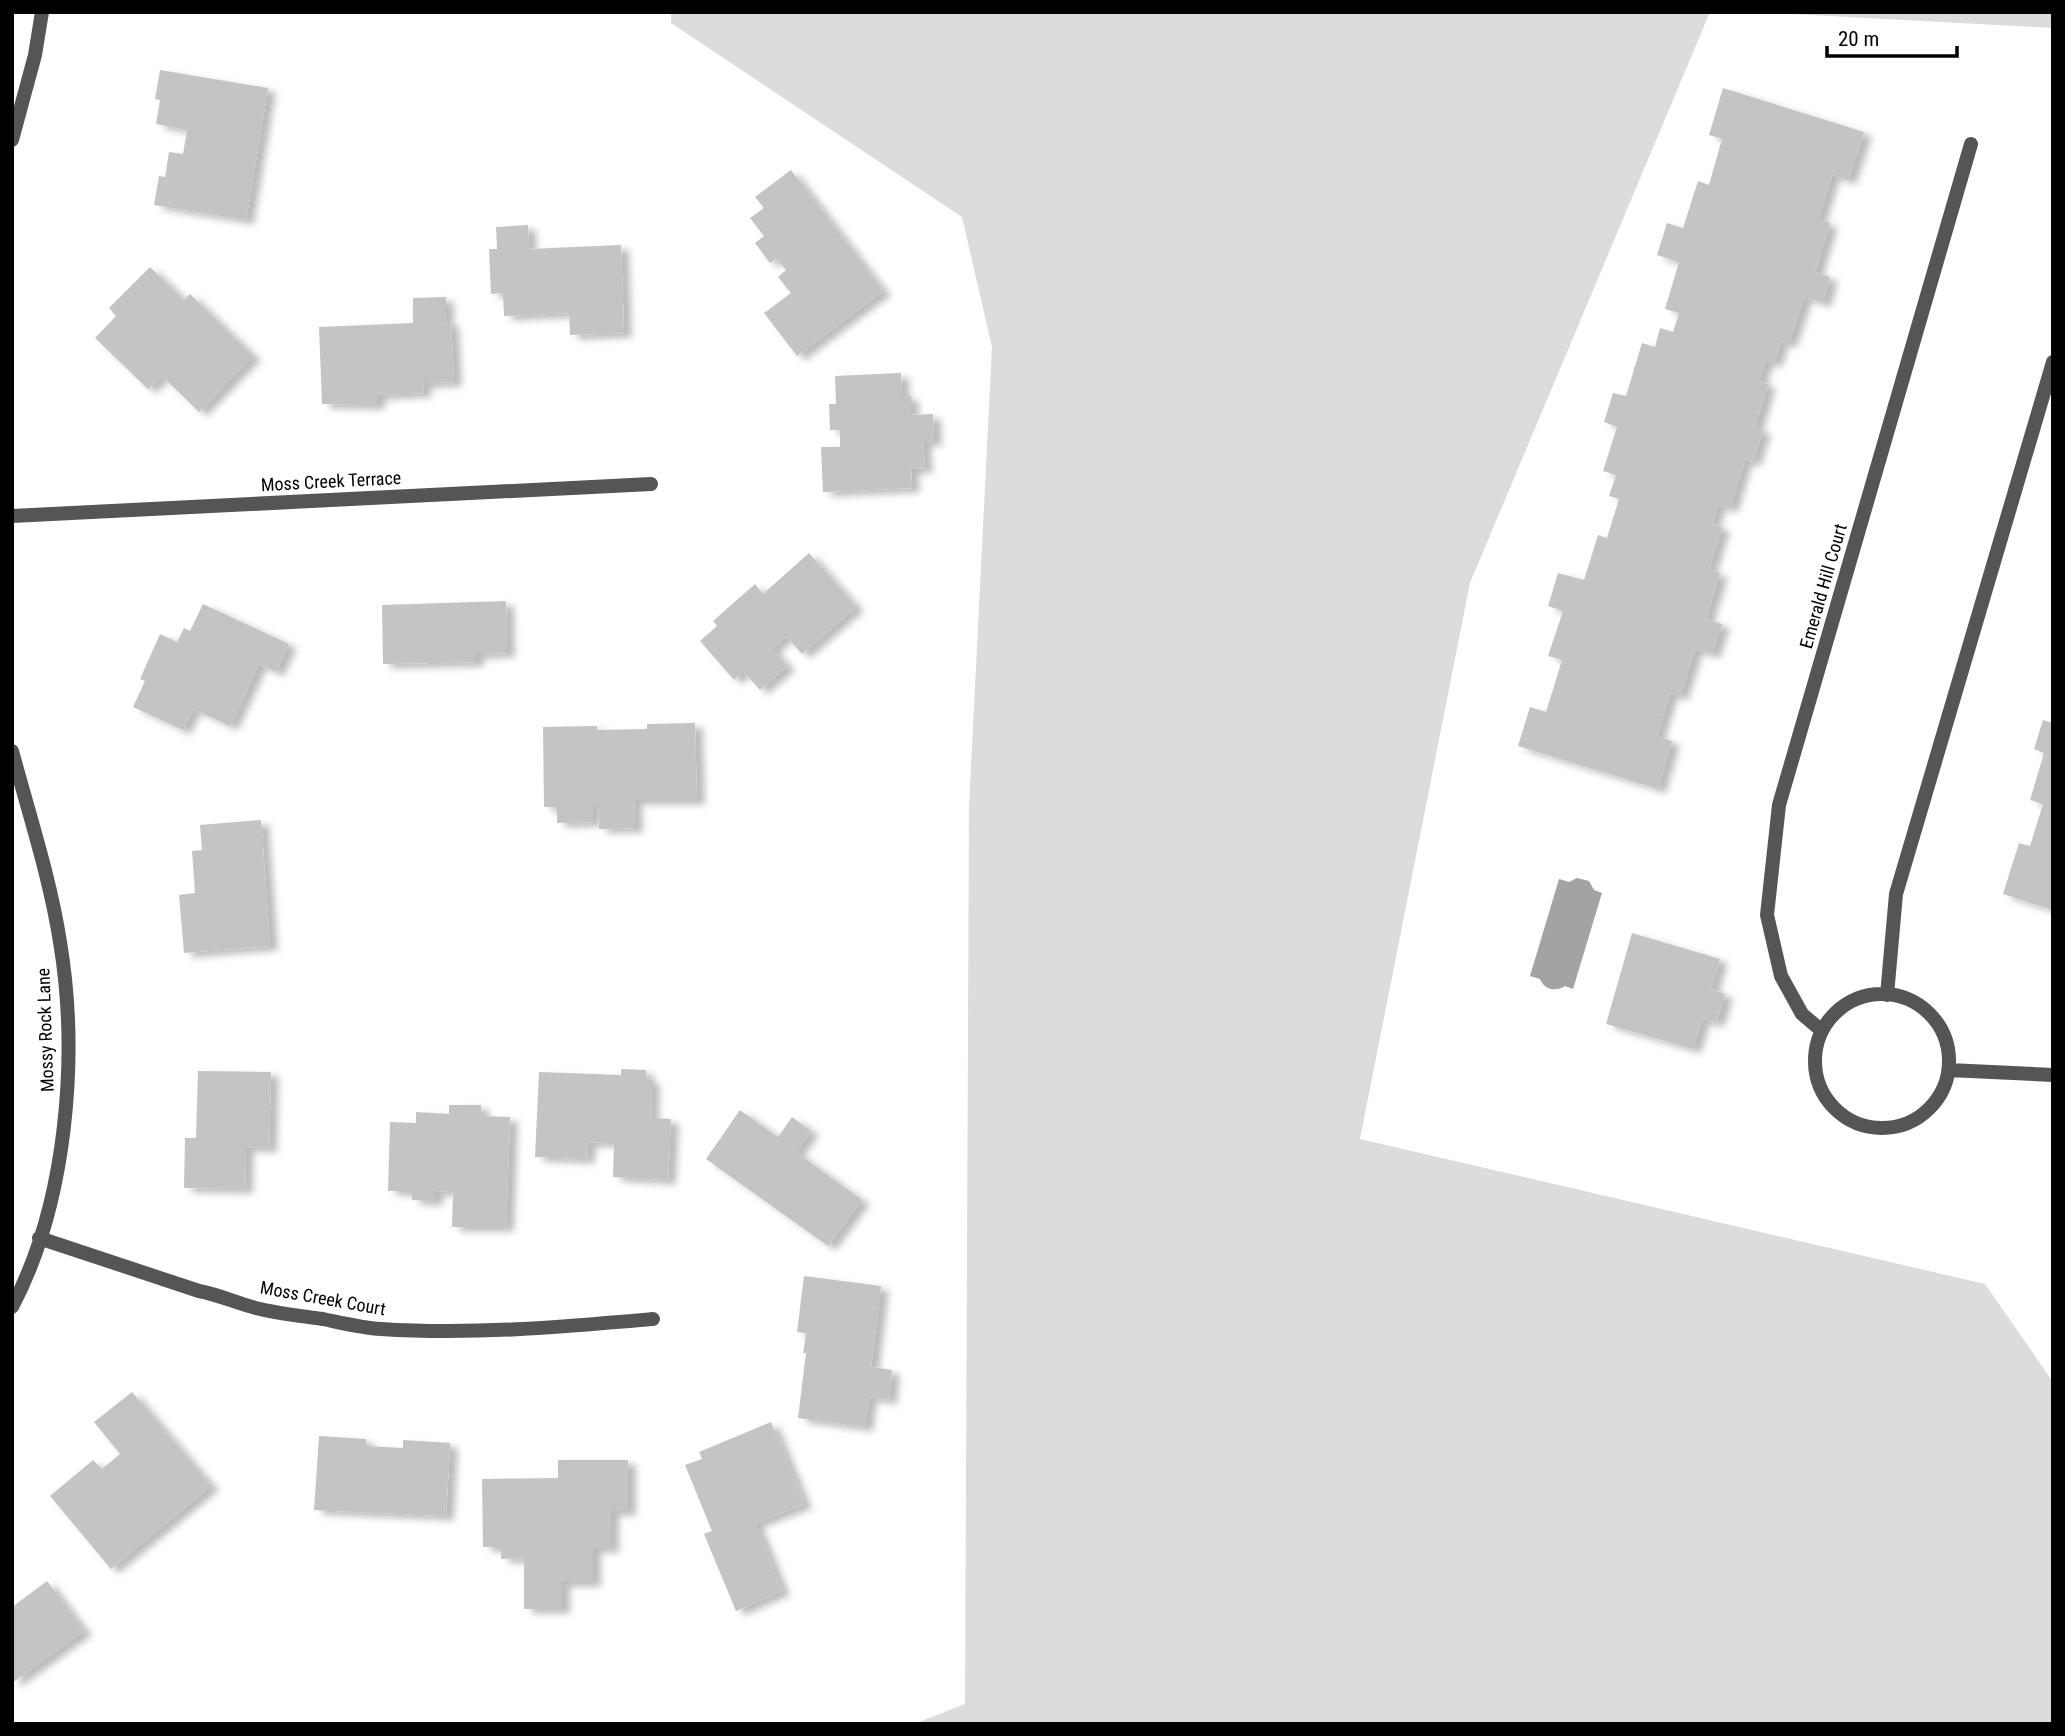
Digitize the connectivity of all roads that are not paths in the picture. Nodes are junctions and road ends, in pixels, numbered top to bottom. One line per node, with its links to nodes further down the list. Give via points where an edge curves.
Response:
1 (42, 12): 2 (street)
2 (12, 140)
3 (1971, 144): 9 (street, Emerald Hill Court, via 1779,805 1767,915 1780,976 1802,1014)
4 (2053, 362): 8 (street, via 1896,894)
5 (651, 484): 6 (street, Moss Creek Terrace)
6 (12, 516)
7 (12, 751): 12 (street, Mossy Rock Lane, via 52,903 67,1000 64,1122)
8 (1887, 995): 9 (street, via 1849,1003); 10 (street, via 1908,1000 1927,1012 1948,1049)
9 (1822, 1031): 10 (street, via 1815,1051 1815,1072 1822,1092 1851,1121 1872,1128 1893,1128 1913,1121 1943,1090)
10 (1949, 1070): 11 (street)
11 (2053, 1075)
12 (39, 1238): 13 (street, Mossy Rock Lane); 14 (street, Moss Creek Court, via 258,1309 380,1329 524,1331)
13 (12, 1307)
14 (653, 1319)

